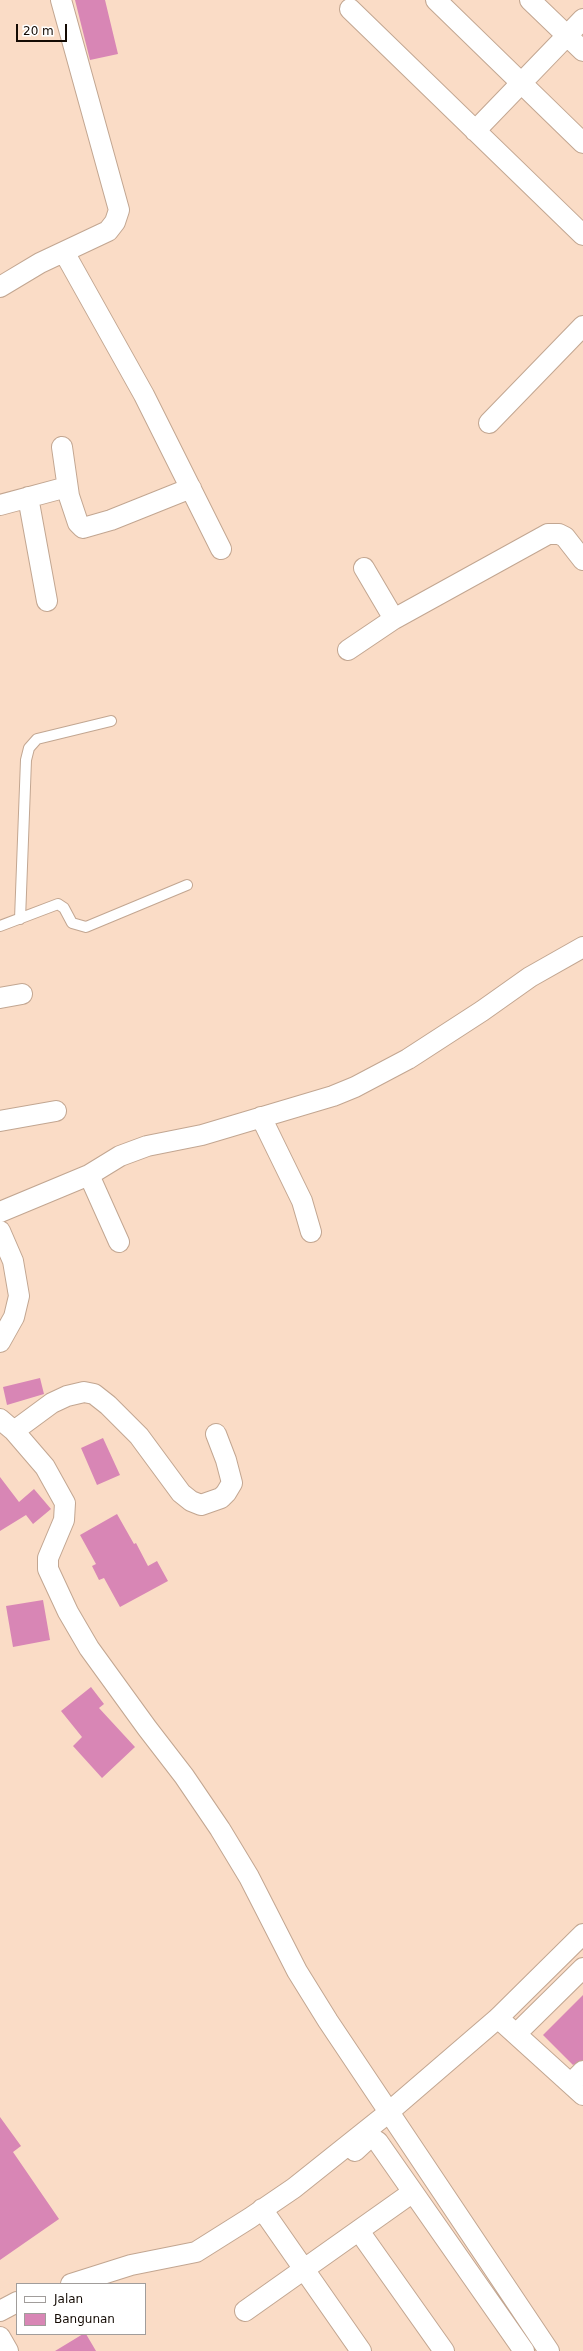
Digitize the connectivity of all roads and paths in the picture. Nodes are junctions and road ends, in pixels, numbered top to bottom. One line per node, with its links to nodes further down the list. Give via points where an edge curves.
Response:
1 (61, 0): 12 (street, via 119,210 115,222 108,231)
2 (436, 0): 8 (street)
3 (530, 0): 6 (street)
4 (350, 9): 9 (street)
5 (583, 19): 6 (street)
6 (567, 36): 7 (street); 8 (street)
7 (583, 51)
8 (521, 83): 9 (street); 10 (street)
9 (475, 131): 11 (street)
10 (583, 143)
11 (583, 235)
12 (64, 252): 13 (street, via 40,262); 18 (street, via 144,396)
13 (0, 287)
14 (583, 326): 15 (street)
15 (489, 424)
16 (62, 448): 17 (street)
17 (67, 486): 18 (street, via 78,523 82,528 112,520); 19 (street)
18 (191, 488): 21 (street)
19 (28, 497): 20 (street); 24 (street)
20 (0, 505)
21 (221, 549)
22 (583, 560): 25 (street, via 565,537 548,534)
23 (364, 568): 25 (street)
24 (47, 601)
25 (394, 619): 26 (street)
26 (348, 650)
27 (111, 721): 29 (lane, via 37,739 28,748)
28 (186, 885): 29 (lane, via 86,927 72,923 64,908 58,904)
29 (20, 919): 30 (lane)
30 (0, 926)
31 (583, 947): 35 (street, via 530,977 408,1059 356,1087)
32 (22, 994): 33 (street)
33 (0, 998)
34 (56, 1112): 36 (street)
35 (261, 1117): 37 (street, via 202,1135 146,1146 120,1156); 40 (street, via 302,1201)
36 (0, 1121)
37 (89, 1175): 38 (street); 41 (street)
38 (0, 1212)
39 (0, 1231): 42 (street, via 12,1261 19,1296 14,1317)
40 (311, 1232)
41 (119, 1242)
42 (0, 1342)
43 (7, 1425): 44 (street, via 67,1396 84,1392 94,1394 140,1436 181,1493 202,1505 221,1498 232,1483); 50 (street, via 45,1467 65,1503 64,1520 48,1558 48,1569 68,1612 89,1648 220,1829 249,1877 297,1971)
44 (216, 1434)
45 (583, 1934): 47 (street)
46 (583, 1968): 48 (street)
47 (498, 2018): 48 (street); 50 (street)
48 (516, 2034): 49 (street)
49 (579, 2083)
50 (389, 2112): 52 (street); 65 (street)
51 (413, 2192): 52 (street, via 378,2142 371,2138); 53 (street); 64 (street)
52 (264, 2213): 54 (street); 55 (street); 56 (street, via 196,2252 131,2265)
53 (359, 2231): 55 (street); 63 (street)
54 (206, 2259)
55 (304, 2270): 59 (street); 62 (street)
56 (74, 2283)
57 (16, 2303): 58 (street)
58 (0, 2311)
59 (245, 2311)
60 (0, 2337): 61 (street)
61 (8, 2351)
62 (361, 2351)
63 (444, 2351)
64 (524, 2351)
65 (549, 2351)

